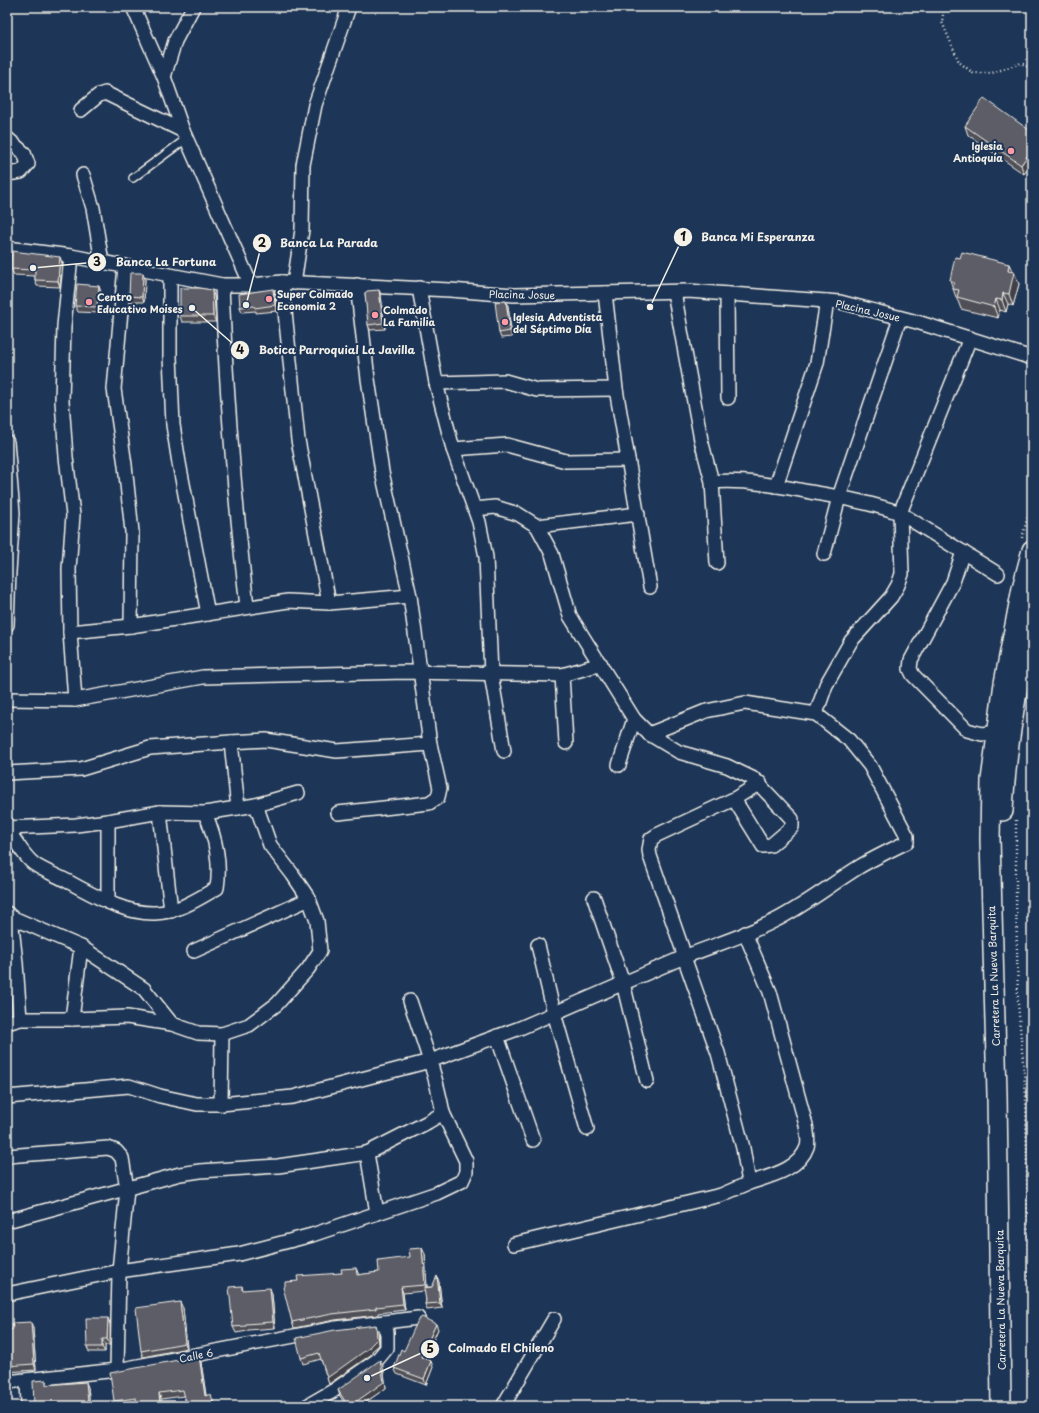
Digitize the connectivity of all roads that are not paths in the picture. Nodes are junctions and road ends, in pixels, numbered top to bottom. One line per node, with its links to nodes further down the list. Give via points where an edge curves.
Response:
1 (133, 7): 4 (street)
2 (193, 7): 4 (street, via 175,41)
3 (349, 7): 16 (street, via 314,113 304,165 302,230)
4 (164, 77): 6 (street)
5 (81, 110): 6 (street, via 105,93)
6 (185, 135): 10 (lane); 18 (street)
7 (7, 138): 8 (street, via 24,153 28,164 21,172)
8 (7, 174)
9 (83, 175): 13 (street, via 93,208)
10 (133, 178)
11 (7, 248): 12 (street, Placina Josue)
12 (71, 256): 13 (street, Placina Josue); 54 (street, via 64,326 62,401 73,515 69,569)
13 (102, 262): 14 (street, Placina Josue)
14 (125, 266): 15 (street, Placina Josue); 53 (street, via 114,389 132,532)
15 (170, 276): 17 (street, Placina Josue); 51 (street, via 173,425)
16 (288, 282): 18 (street, Placina Josue); 19 (street, Placina Josue); 48 (street, via 298,440)
17 (222, 285): 18 (street, Placina Josue); 49 (street, via 225,366)
18 (251, 285)
19 (357, 285): 20 (street, Placina Josue); 47 (street, via 382,472)
20 (419, 288): 22 (street, Placina Josue, via 514,295); 28 (street)
21 (674, 292): 22 (street, Placina Josue); 23 (street, Placina Josue); 34 (street, via 701,440)
22 (605, 293): 29 (street)
23 (727, 294): 24 (street, Placina Josue); 30 (street)
24 (827, 301): 25 (street, Placina Josue); 35 (street, via 817,363)
25 (900, 318): 26 (street, Placina Josue); 36 (street)
26 (970, 338): 27 (street, Placina Josue); 38 (street)
27 (1032, 358)
28 (436, 383): 29 (street, via 504,381 537,390); 32 (street)
29 (616, 389): 33 (street)
30 (728, 398)
31 (7, 442): 52 (street, via 13,513)
32 (453, 449): 33 (street, via 507,446 566,461); 37 (street)
33 (628, 460): 39 (street)
34 (712, 482): 35 (street); 44 (street)
35 (776, 486): 36 (street)
36 (839, 497): 38 (street); 43 (street)
37 (475, 509): 40 (street, via 495,507 518,514); 57 (street, via 486,557)
38 (900, 513): 42 (street); 61 (street, via 902,574 898,585 851,641 826,685)
39 (638, 514): 40 (street); 46 (street)
40 (537, 526): 55 (street, via 552,554 570,616)
41 (1032, 550): 63 (street, Carretera La Nueva Barquita, via 1022,588 1004,684)
42 (963, 552): 45 (street); 63 (street, via 953,582 911,660 910,669 913,676 967,730 982,734)
43 (824, 554)
44 (717, 563)
45 (998, 574)
46 (650, 587)
47 (410, 596): 48 (street); 56 (street)
48 (329, 603): 49 (street, via 288,601)
49 (247, 607): 51 (street)
50 (1032, 613): 71 (street, Carretera La Nueva Barquita)
51 (208, 614): 53 (street)
52 (7, 625)
53 (131, 626): 54 (street)
54 (70, 632): 60 (street)
55 (601, 664): 58 (street); 62 (street)
56 (421, 673): 57 (street); 60 (street, via 203,677); 67 (street)
57 (491, 674): 58 (street); 68 (street)
58 (562, 675): 66 (street)
59 (7, 699): 60 (street)
60 (75, 700)
61 (816, 714): 64 (street, via 744,703 706,711); 88 (street, via 849,740 870,766 907,836 907,842 881,854 774,921)
62 (634, 719): 64 (street); 69 (street)
63 (998, 732): 71 (street, Carretera La Nueva Barquita)
64 (649, 734): 72 (street, via 679,752 727,766)
65 (231, 742): 67 (street, via 266,740 337,751); 70 (street, via 150,748 81,769); 76 (street)
66 (566, 743)
67 (430, 744): 79 (street, via 440,788 438,797 429,803)
68 (504, 751)
69 (619, 765)
70 (7, 773)
71 (998, 780): 82 (street, Carretera La Nueva Barquita, via 990,839)
72 (760, 783): 74 (street); 74 (street, via 793,824 771,845 763,846)
73 (298, 793): 75 (street)
74 (734, 799): 92 (street, via 651,839 650,856)
75 (256, 805): 76 (street); 84 (street, via 270,845)
76 (238, 808): 78 (street)
77 (160, 812): 78 (street); 80 (street); 86 (street)
78 (205, 813): 86 (street, via 212,829 218,858 217,888 190,904)
79 (338, 813)
80 (108, 821): 81 (street, via 76,825); 85 (street)
81 (7, 826): 85 (street, via 16,843 33,863)
82 (1003, 897): 127 (street, Carretera La Nueva Barquita, via 997,1094); 128 (street, Carretera La Nueva Barquita)
83 (594, 898): 94 (street)
84 (309, 899): 91 (street); 100 (street, via 317,921 320,951 277,1004 249,1025)
85 (108, 902): 86 (street, via 138,911)
86 (171, 911)
87 (9, 915): 90 (street); 93 (street)
88 (745, 933): 92 (street); 111 (street, via 772,999 806,1125 808,1146 796,1164)
89 (538, 945): 96 (street)
90 (81, 947): 97 (street); 99 (street, via 144,989)
91 (194, 951)
92 (684, 957): 94 (street); 111 (street, via 718,1054 743,1148)
93 (12, 969): 98 (street)
94 (623, 983): 96 (street); 103 (street)
95 (410, 1001): 102 (street)
96 (554, 1013): 101 (street); 107 (street)
97 (72, 1019): 98 (street); 99 (street, via 128,1017)
98 (13, 1021)
99 (172, 1024): 100 (street, via 198,1033)
100 (222, 1034): 105 (street)
101 (497, 1036): 102 (street); 108 (street)
102 (430, 1061): 105 (street, via 293,1097); 106 (street)
103 (647, 1081)
104 (7, 1097): 105 (street, via 129,1086 196,1104)
105 (221, 1104)
106 (443, 1113): 109 (street); 113 (street, via 466,1161 465,1177 438,1193)
107 (587, 1130)
108 (533, 1140)
109 (367, 1153): 112 (street, via 278,1166 200,1171); 113 (street)
110 (7, 1156): 112 (street, via 108,1148 116,1150 122,1158)
111 (749, 1183): 115 (street, via 721,1196)
112 (127, 1189): 114 (street); 116 (street)
113 (377, 1213): 116 (street, via 312,1235 240,1254)
114 (7, 1222)
115 (514, 1244)
116 (119, 1271): 117 (street); 121 (street)
117 (7, 1294)
118 (418, 1318): 120 (street, Calle 6)
119 (554, 1319): 126 (street)
120 (384, 1322): 121 (street, Calle 6, via 336,1328); 125 (street, via 387,1348 377,1360)
121 (117, 1370): 122 (street, Calle 6)
122 (27, 1380): 123 (street, Calle 6); 124 (street)
123 (7, 1382)
124 (28, 1406)
125 (307, 1406)
126 (503, 1406)
127 (1001, 1406)
128 (1013, 1406)

